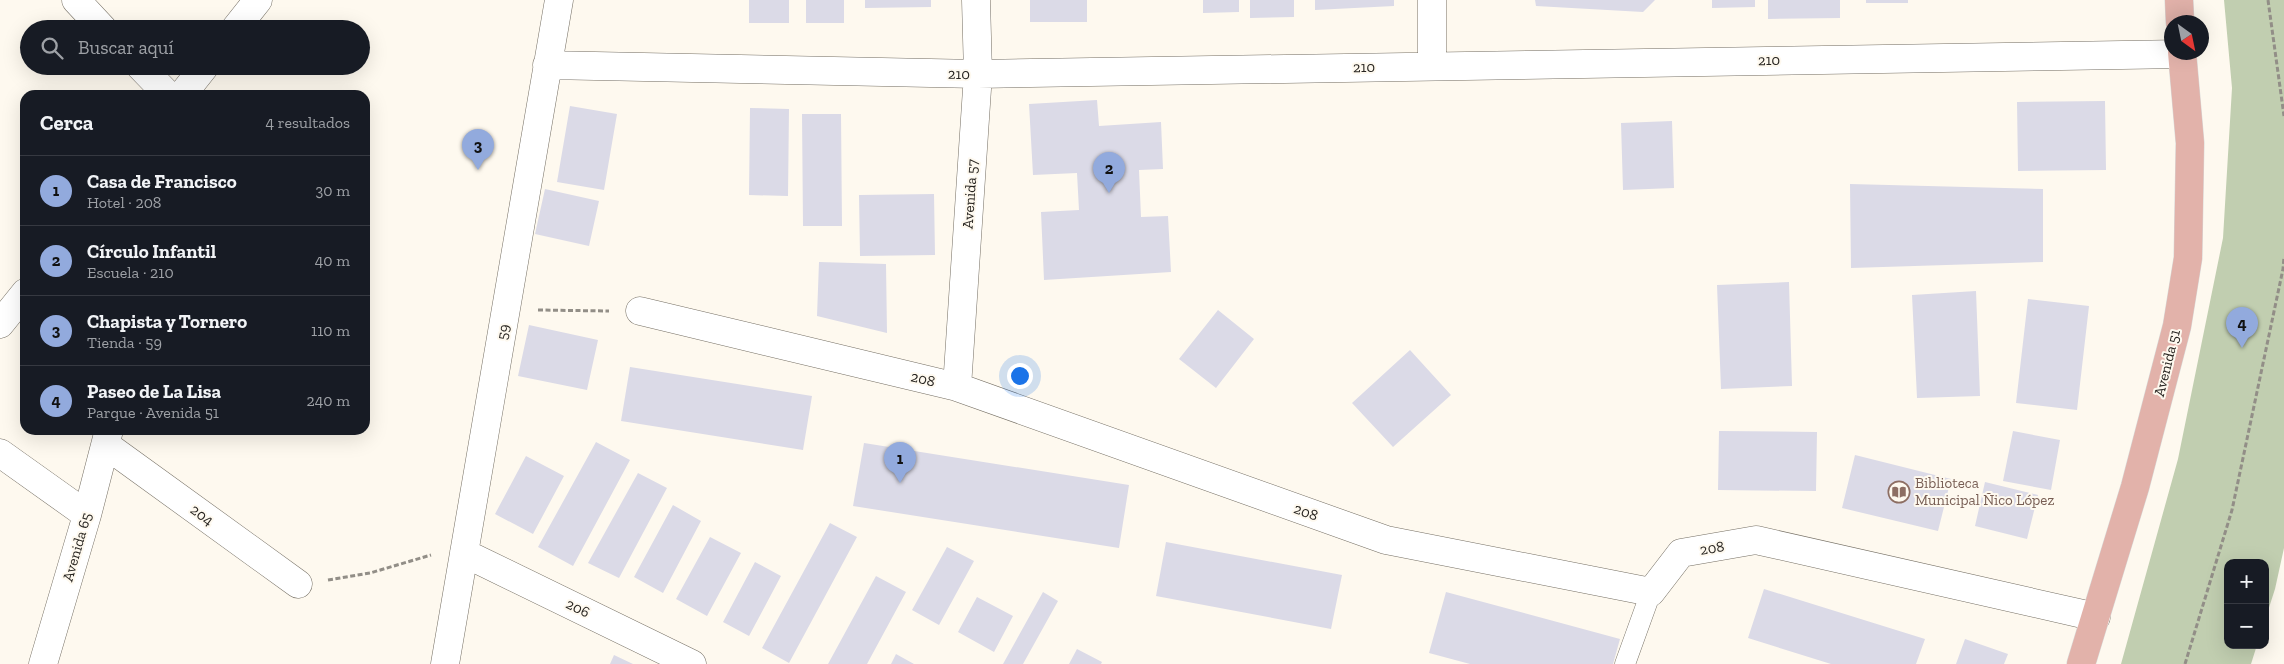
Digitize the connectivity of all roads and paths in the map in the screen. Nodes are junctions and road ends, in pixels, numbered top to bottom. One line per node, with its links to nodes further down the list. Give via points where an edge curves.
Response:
1 (76, 0): 9 (street)
2 (258, 0): 10 (street)
3 (560, 0): 13 (street, 59)
4 (976, 0): 15 (street, Avenida 57)
5 (1432, 0): 14 (street)
6 (2179, 0): 8 (main road)
7 (2268, 0): 20 (path)
8 (2180, 15)
9 (95, 20)
10 (242, 20)
11 (2164, 53): 14 (street, 210)
12 (2183, 60): 33 (main road, Avenida 51, via 2190,143 2188,258 2174,336)
13 (547, 65): 15 (street, 210); 23 (street, 59)
14 (1432, 66): 15 (street, 210)
15 (978, 74): 26 (street, Avenida 57)
16 (149, 75): 18 (street)
17 (198, 75): 19 (street)
18 (163, 90)
19 (186, 90)
20 (2284, 116)
21 (2284, 257): 39 (path, via 2232,510)
22 (20, 299): 25 (street)
23 (507, 310): 24 (path); 30 (street, 59)
24 (640, 311): 26 (street, 208)
25 (0, 324)
26 (957, 387): 32 (street, 208, via 1386,540)
27 (107, 438): 29 (street, Avenida 65); 31 (street, 204)
28 (0, 452): 29 (street)
29 (87, 515): 34 (street, Avenida 65)
30 (464, 553): 31 (path, via 443,552 370,573); 35 (street, 59); 36 (street, 206)
31 (298, 584)
32 (1651, 592): 33 (street, 208, via 1681,553 1756,540); 37 (lane)
33 (2096, 617): 38 (main road, Avenida 51)
34 (43, 664)
35 (445, 664)
36 (692, 664)
37 (1625, 664)
38 (2081, 664)
39 (2185, 664)

